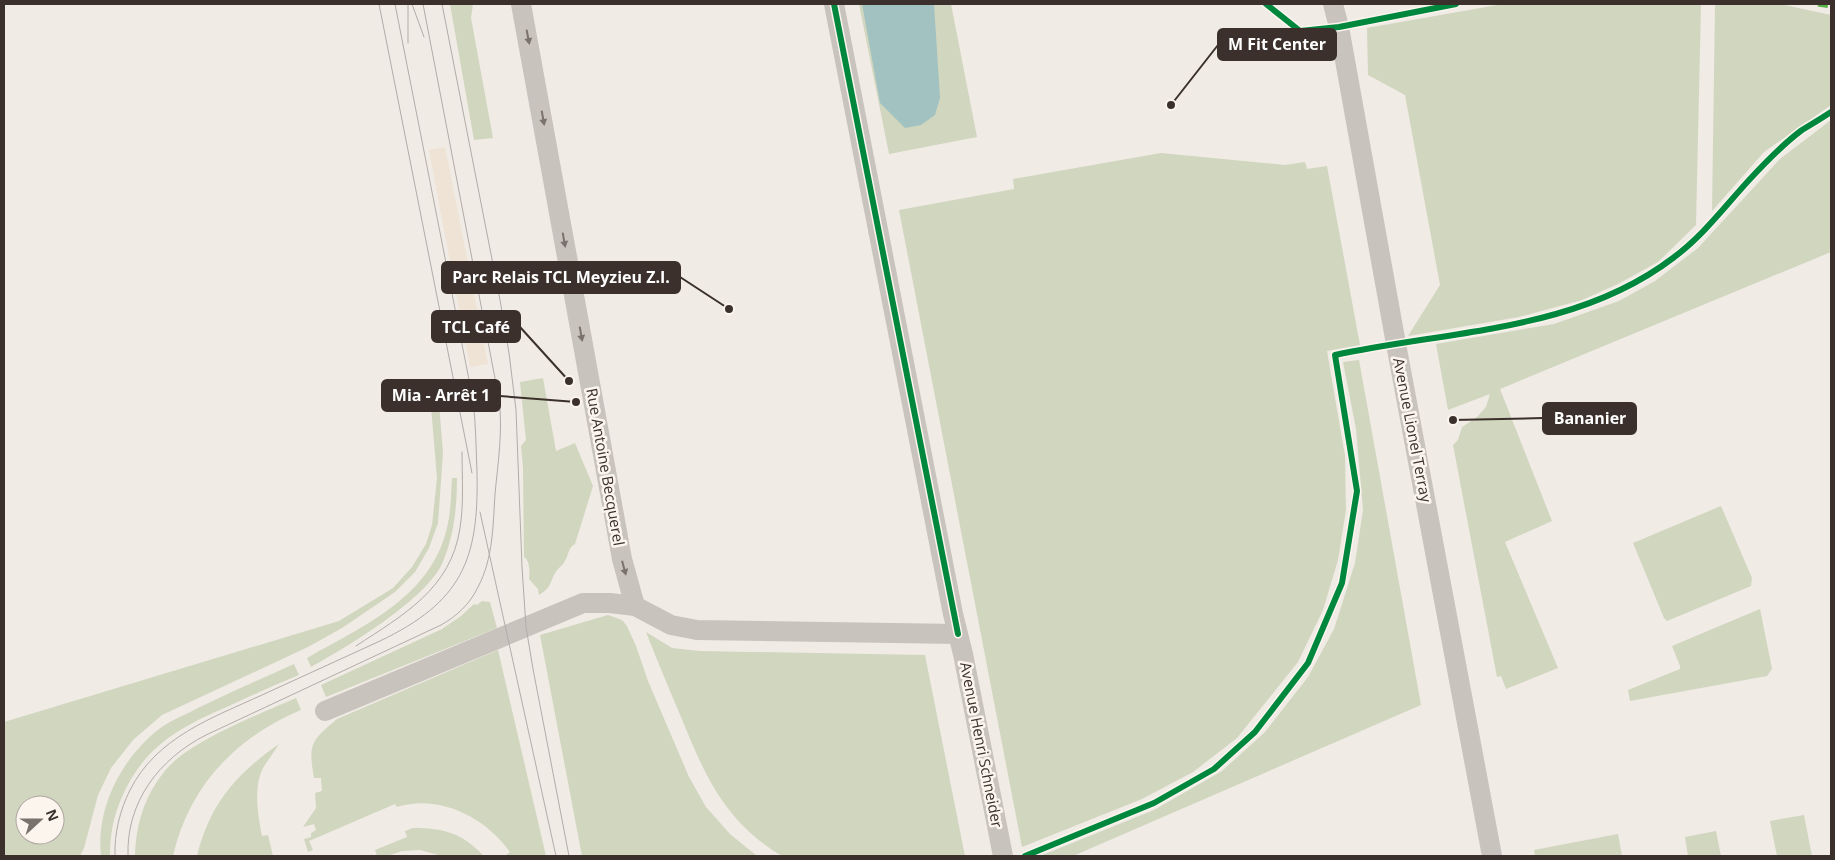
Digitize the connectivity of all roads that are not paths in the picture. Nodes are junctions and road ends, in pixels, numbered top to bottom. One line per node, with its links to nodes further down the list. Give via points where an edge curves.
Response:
1 (521, 4): 4 (street, Rue Antoine Becquerel, one-way to 4, via 622,559)
2 (834, 4): 5 (street, Avenue Henri Schneider)
3 (1333, 4): 8 (street, Avenue Lionel Terray)
4 (636, 606): 5 (street, via 671,625 697,630); 6 (street, via 583,603)
5 (958, 634): 7 (street, Avenue Henri Schneider)
6 (324, 711)
7 (1003, 856)
8 (1492, 856)

